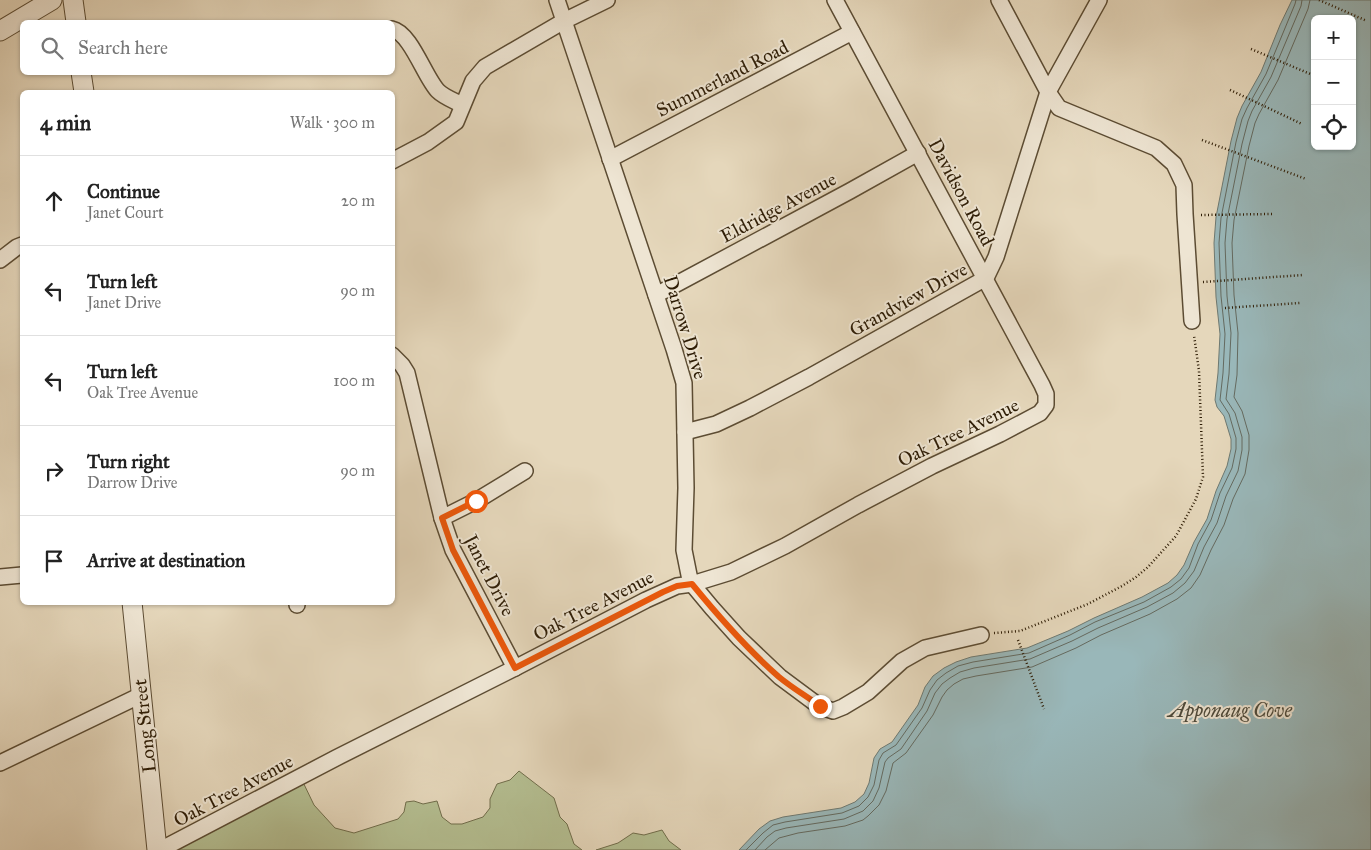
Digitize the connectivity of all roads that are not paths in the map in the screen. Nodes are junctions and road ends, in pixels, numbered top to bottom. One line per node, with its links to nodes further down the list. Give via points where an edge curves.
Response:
1 (52, 0): 11 (street)
2 (73, 0): 8 (street)
3 (557, 0): 9 (street, Darrow Drive)
4 (606, 0): 9 (street)
5 (835, 0): 12 (street, Davidson Road)
6 (999, 0): 15 (street)
7 (1099, 0): 15 (street, Grandview Drive)
8 (76, 20)
9 (564, 22): 16 (street, via 485,67); 19 (street, Darrow Drive)
10 (395, 30): 16 (street, via 409,43 439,92)
11 (0, 31)
12 (852, 32): 17 (street, Davidson Road); 19 (street, Summerland Road)
13 (82, 75): 14 (street)
14 (84, 90)
15 (1048, 92): 22 (street, Grandview Drive, via 996,257); 24 (street, via 1058,108 1156,148 1174,164 1184,186)
16 (462, 105): 18 (street, via 456,122)
17 (918, 153): 22 (street, Davidson Road); 23 (street, Eldridge Avenue)
18 (395, 159)
19 (610, 159): 23 (street, Darrow Drive)
20 (20, 246): 21 (street)
21 (0, 260)
22 (986, 278): 26 (street, Davidson Road, via 1042,385); 27 (street, Grandview Drive, via 750,408 716,424)
23 (656, 295): 27 (street, Darrow Drive, via 684,383)
24 (1192, 321)
25 (395, 358): 29 (street, Janet Drive, via 407,373)
26 (1046, 405): 32 (street, Oak Tree Avenue, via 1040,413 932,466 785,546 731,572)
27 (685, 432): 32 (street, Darrow Drive, via 684,550)
28 (525, 471): 29 (street)
29 (442, 518): 35 (street, Janet Drive, via 453,550)
30 (20, 574): 31 (street)
31 (0, 577)
32 (692, 584): 34 (street, Darrow Drive, via 738,638 780,677 820,706 833,711 868,692 902,661 925,648); 35 (street, Oak Tree Avenue, via 663,592)
33 (132, 605): 36 (street, Long Street)
34 (980, 635)
35 (515, 668): 38 (street, Oak Tree Avenue)
36 (141, 695): 37 (street); 38 (street, Long Street)
37 (0, 763)
38 (158, 850)

